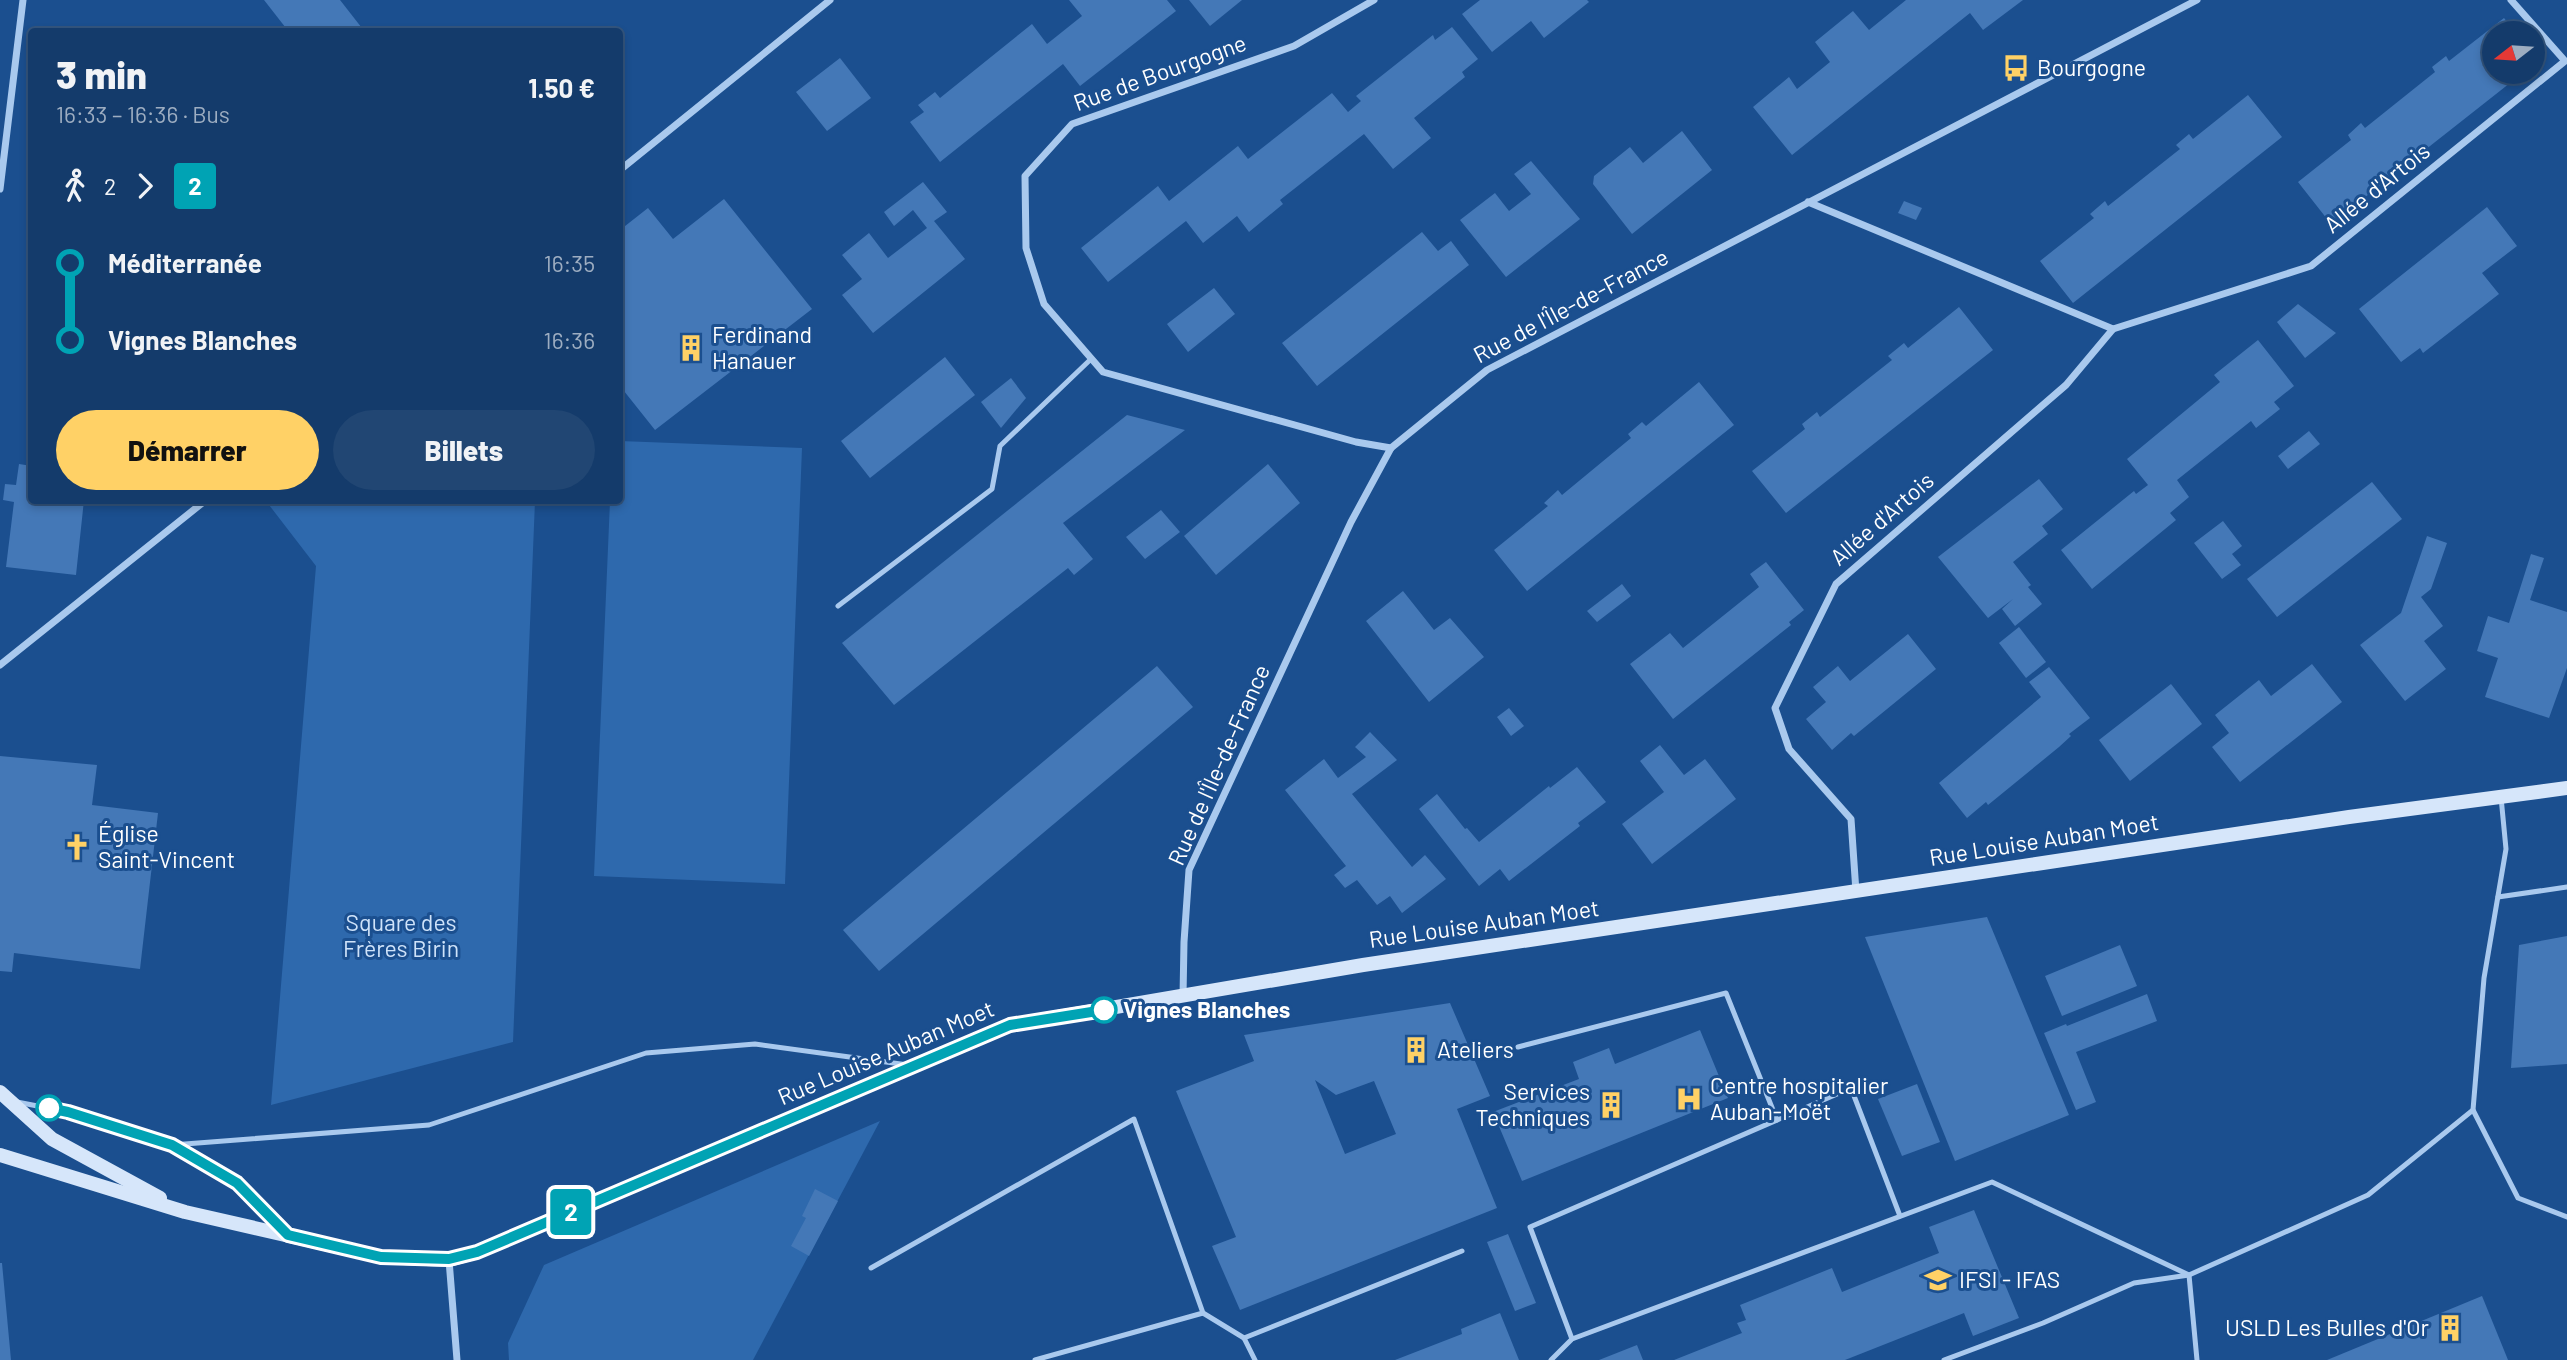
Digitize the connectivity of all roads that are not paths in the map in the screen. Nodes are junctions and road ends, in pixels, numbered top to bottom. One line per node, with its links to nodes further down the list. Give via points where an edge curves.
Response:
1 (23, 0): 7 (street)
2 (830, 0): 6 (street)
3 (1374, 0): 10 (street, Rue de Bourgogne, via 1294,46 1072,124 1025,176 1026,248 1044,304)
4 (2197, 0): 8 (street, Rue de l'Île-de-France)
5 (2511, 0): 9 (street, Allée d'Artois, via 2565,61 2311,266)
6 (623, 168)
7 (0, 189)
8 (1808, 202): 9 (street); 11 (street, Rue de l'Île-de-France, via 1488,370)
9 (2113, 329): 18 (street, Allée d'Artois, via 2066,385 1836,584 1774,708 1789,749 1851,819)
10 (1091, 359): 11 (street, Rue de Bourgogne, via 1103,372); 13 (lane, via 1000,446 992,489)
11 (1391, 448): 20 (street, Rue de l'Île-de-France, via 1351,522 1189,870)
12 (201, 504): 14 (street)
13 (838, 606)
14 (0, 665)
15 (2567, 788): 16 (street, Rue Louise Auban Moet)
16 (2501, 797): 18 (street, Rue Louise Auban Moet); 19 (lane, via 2506,849)
17 (2567, 887): 19 (lane)
18 (1856, 892): 20 (street, Rue Louise Auban Moet, via 1363,965)
19 (2498, 897): 24 (lane, via 2484,978)
20 (1183, 997): 22 (street, Rue Louise Auban Moet, via 1010,1025)
21 (1518, 1047): 25 (lane, via 1726,993)
22 (915, 1065): 26 (lane, via 755,1044 646,1053 429,1125); 33 (street, Rue Louise Auban Moet, via 477,1252)
23 (4, 1096): 26 (lane); 28 (street, via 52,1139)
24 (2473, 1111): 30 (lane, via 2518,1198); 35 (lane, via 2368,1195)
25 (1777, 1120): 29 (lane, via 1851,1088); 38 (lane, via 1530,1227)
26 (172, 1145): 31 (lane, via 237,1183)
27 (0, 1155): 28 (street)
28 (186, 1212): 31 (street, Rue Louise Auban Moet)
29 (1900, 1216): 35 (lane, via 1992,1182); 38 (lane)
30 (2567, 1217)
31 (288, 1235): 33 (street, Rue Louise Auban Moet, via 381,1257)
32 (1462, 1251): 37 (lane)
33 (449, 1259): 39 (street)
34 (871, 1268): 36 (lane, via 1134,1119)
35 (2189, 1275): 43 (lane, via 2134,1283 2043,1324); 44 (lane)
36 (1203, 1313): 37 (lane); 40 (lane)
37 (1244, 1338): 41 (lane)
38 (1572, 1339): 42 (lane)
39 (457, 1360)
40 (1035, 1360)
41 (1255, 1360)
42 (1551, 1360)
43 (1944, 1360)
44 (2197, 1360)

